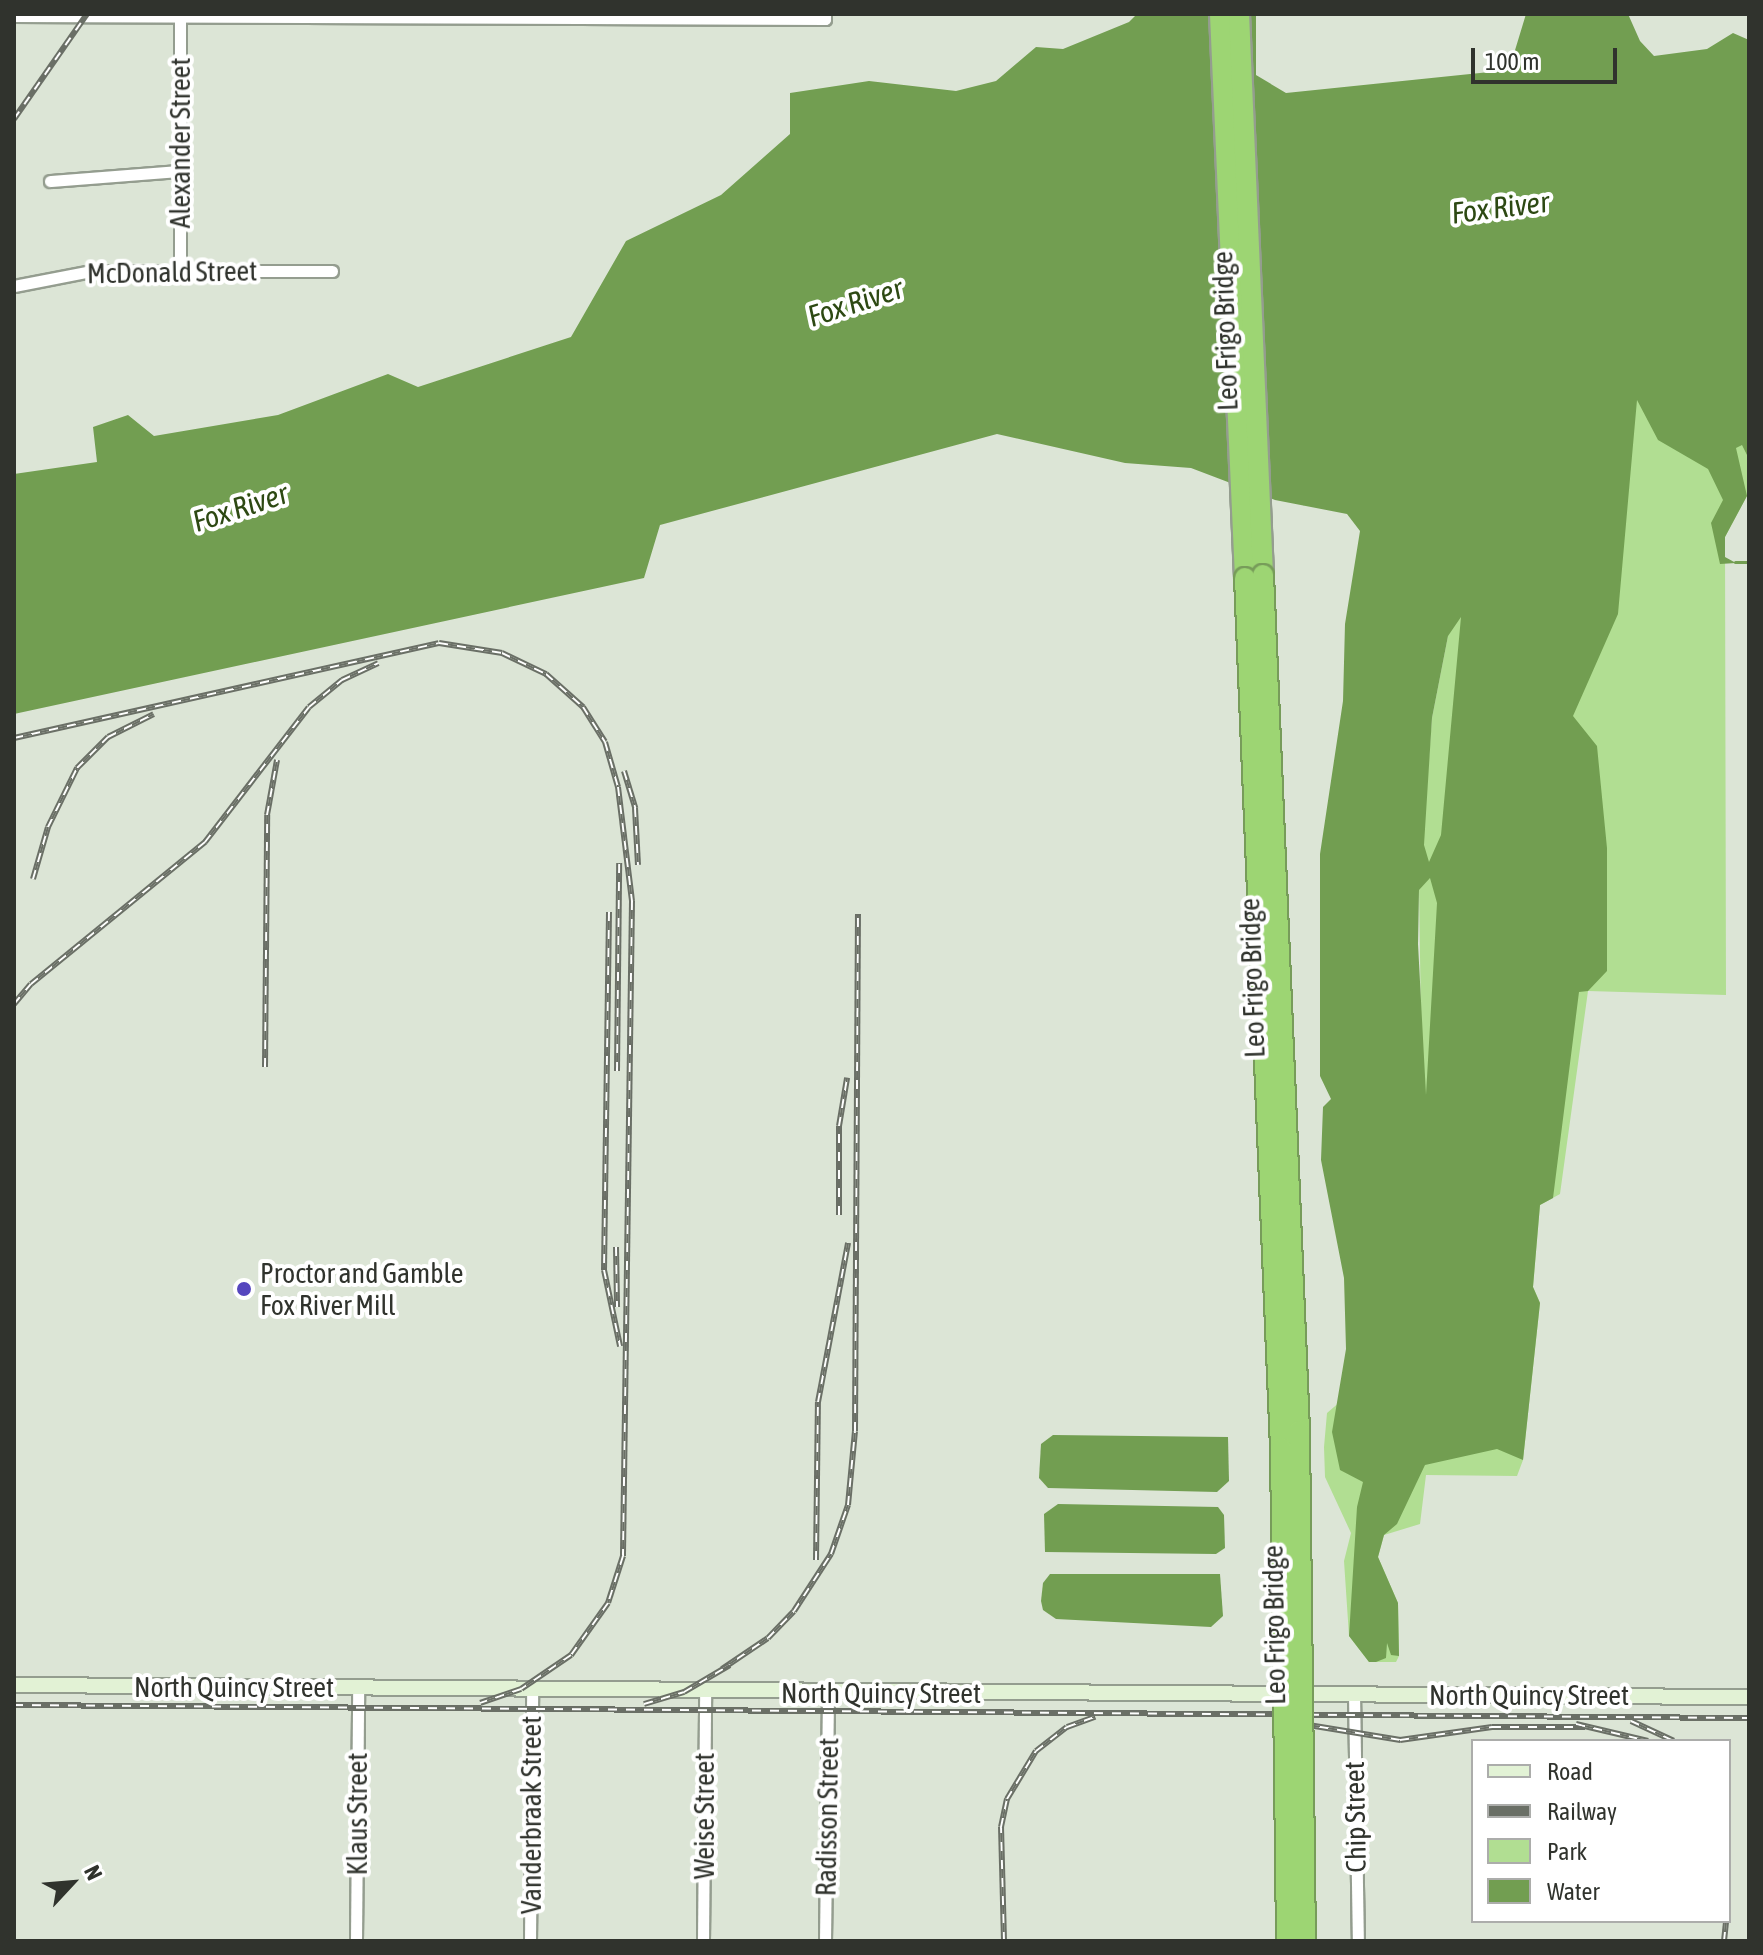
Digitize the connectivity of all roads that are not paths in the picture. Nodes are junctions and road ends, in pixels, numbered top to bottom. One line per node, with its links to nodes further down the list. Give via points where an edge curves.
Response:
1 (1220, 14): 22 (highway, bridge, via 1280,1400)
2 (1239, 14): 23 (highway, Leo Frigo Bridge, bridge, via 1299,1431)
3 (14, 16): 5 (street)
4 (825, 16): 5 (street)
5 (180, 17): 6 (street, Alexander Street)
6 (180, 171): 7 (street); 8 (street, Alexander Street)
7 (50, 181)
8 (180, 269): 9 (street, McDonald Street); 10 (street, McDonald Street, via 91,271)
9 (332, 271)
10 (14, 286)
11 (14, 1685): 12 (street, North Quincy Street)
12 (358, 1688): 13 (street, North Quincy Street); 18 (street, Klaus Street)
13 (532, 1689): 14 (street, North Quincy Street); 19 (street, Vanderbraak Street)
14 (705, 1690): 16 (street, North Quincy Street); 20 (street, Weise Street)
15 (1354, 1693): 16 (street, North Quincy Street); 17 (street, North Quincy Street); 24 (street, Chip Street)
16 (828, 1694): 21 (street, Radisson Street)
17 (1749, 1697)
18 (356, 1941)
19 (530, 1941)
20 (703, 1941)
21 (825, 1941)
22 (1287, 1941)
23 (1305, 1941)
24 (1358, 1941)

